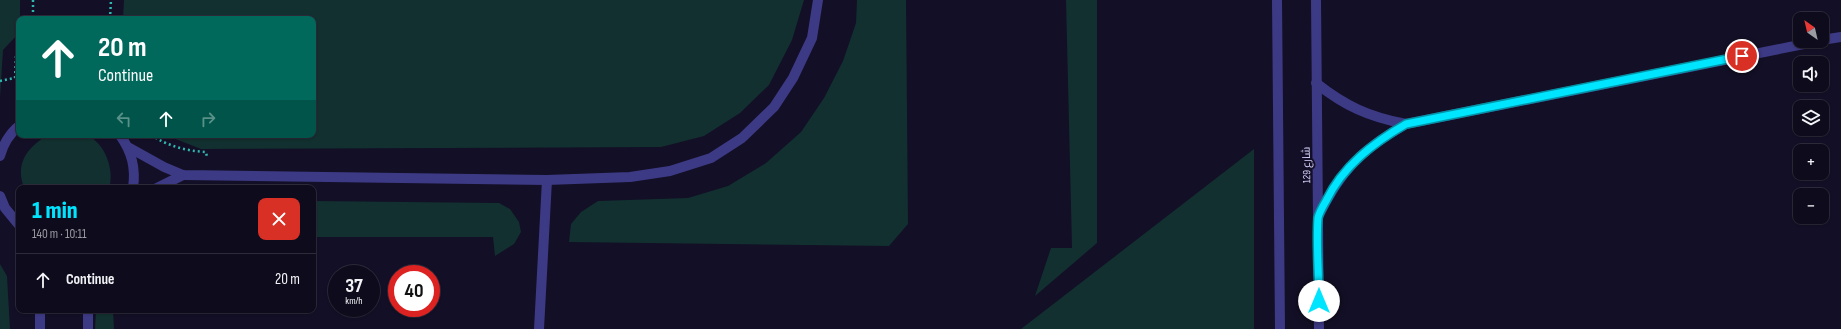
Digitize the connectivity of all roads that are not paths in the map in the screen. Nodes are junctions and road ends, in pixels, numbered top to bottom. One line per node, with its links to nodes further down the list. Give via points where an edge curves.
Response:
1 (818, 0): 14 (street, via 812,38 793,78 774,107 742,138 711,158 670,171 630,177)
2 (1277, 0): 26 (street)
3 (1316, 0): 7 (street, شارع 129)
4 (1841, 37): 5 (street)
5 (1829, 39)
6 (1793, 46): 8 (street)
7 (1316, 83): 8 (street, via 1357,111 1381,120); 19 (street, شارع 129)
8 (1406, 124): 19 (street, via 1362,153 1344,172)
9 (16, 128): 12 (street)
10 (122, 138): 11 (street)
11 (128, 147): 13 (street, via 164,168); 15 (street, via 133,162)
12 (1, 152)
13 (183, 175): 14 (street); 16 (street)
14 (547, 180): 25 (street)
15 (134, 185)
16 (163, 185)
17 (0, 196): 18 (street)
18 (2, 207): 20 (street)
19 (1318, 217): 27 (street, شارع 129)
20 (16, 222)
21 (40, 313): 23 (street)
22 (88, 313): 24 (street)
23 (40, 329)
24 (88, 329)
25 (539, 329)
26 (1280, 329)
27 (1319, 329)

